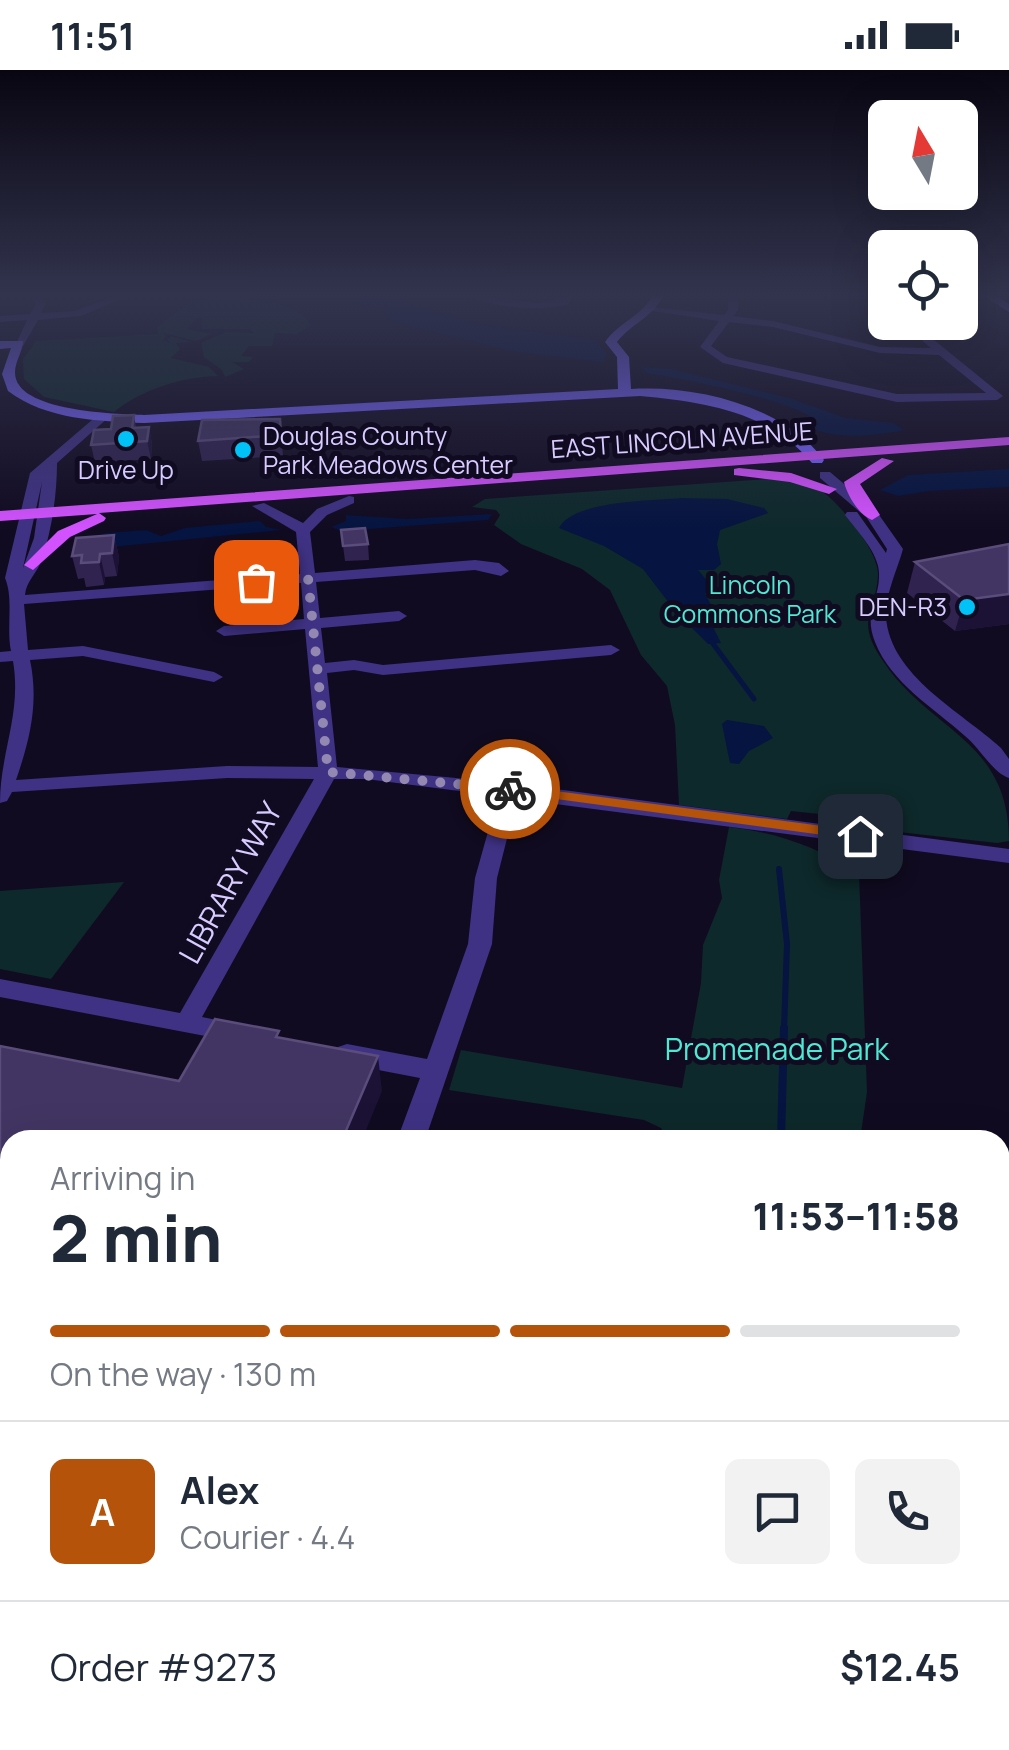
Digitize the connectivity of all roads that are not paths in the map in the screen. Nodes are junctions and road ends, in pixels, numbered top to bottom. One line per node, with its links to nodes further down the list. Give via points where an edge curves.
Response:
1 (8, 373): 6 (street, via 21,395)
2 (626, 373): 5 (street)
3 (784, 373): 4 (street, via 897,398 996,396)
4 (970, 373)
5 (625, 392): 6 (street); 10 (street, via 742,412 778,427)
6 (103, 417): 16 (street, via 51,464)
7 (1009, 442): 10 (main road, EAST LINCOLN AVENUE)
8 (1009, 452): 9 (main road, EAST LINCOLN AVENUE)
9 (887, 460): 10 (main road, EAST LINCOLN AVENUE); 14 (main road, via 852,482)
10 (821, 469): 11 (main road, EAST LINCOLN AVENUE); 11 (main road, via 791,478); 14 (street); 16 (main road, EAST LINCOLN AVENUE); 22 (street, via 866,530)
11 (734, 472): 12 (main road, EAST LINCOLN AVENUE)
12 (349, 500): 13 (main road, EAST LINCOLN AVENUE); 19 (street, via 322,512)
13 (259, 506): 17 (main road, EAST LINCOLN AVENUE); 19 (street)
14 (872, 515): 22 (street, via 895,549)
15 (0, 516): 16 (main road, EAST LINCOLN AVENUE)
16 (34, 518): 17 (main road, EAST LINCOLN AVENUE); 18 (main road, EAST LINCOLN AVENUE); 20 (street)
17 (98, 518): 20 (main road)
18 (0, 526)
19 (303, 532): 23 (street)
20 (16, 565): 24 (street)
21 (501, 572): 23 (street, via 475,564)
22 (888, 575): 34 (street, via 878,616 888,653 914,685 988,744)
23 (308, 578): 24 (street); 26 (street)
24 (17, 593): 29 (street)
25 (399, 616): 26 (street)
26 (312, 623): 27 (street); 31 (street)
27 (224, 631)
28 (611, 650): 31 (street, via 384,670)
29 (22, 655): 30 (street); 32 (street, via 99,652); 36 (street, via 21,736)
30 (0, 657)
31 (317, 668): 33 (street)
32 (214, 677)
33 (328, 772): 35 (street); 36 (street, via 227,772); 39 (street, LIBRARY WAY)
34 (1009, 772)
35 (510, 789): 37 (street); 42 (street, via 486,878 480,944)
36 (1, 790)
37 (1009, 856)
38 (0, 988): 39 (street)
39 (186, 1024): 40 (street)
40 (260, 1038)
41 (316, 1048): 42 (street)
42 (437, 1071): 43 (street)
43 (415, 1130)

